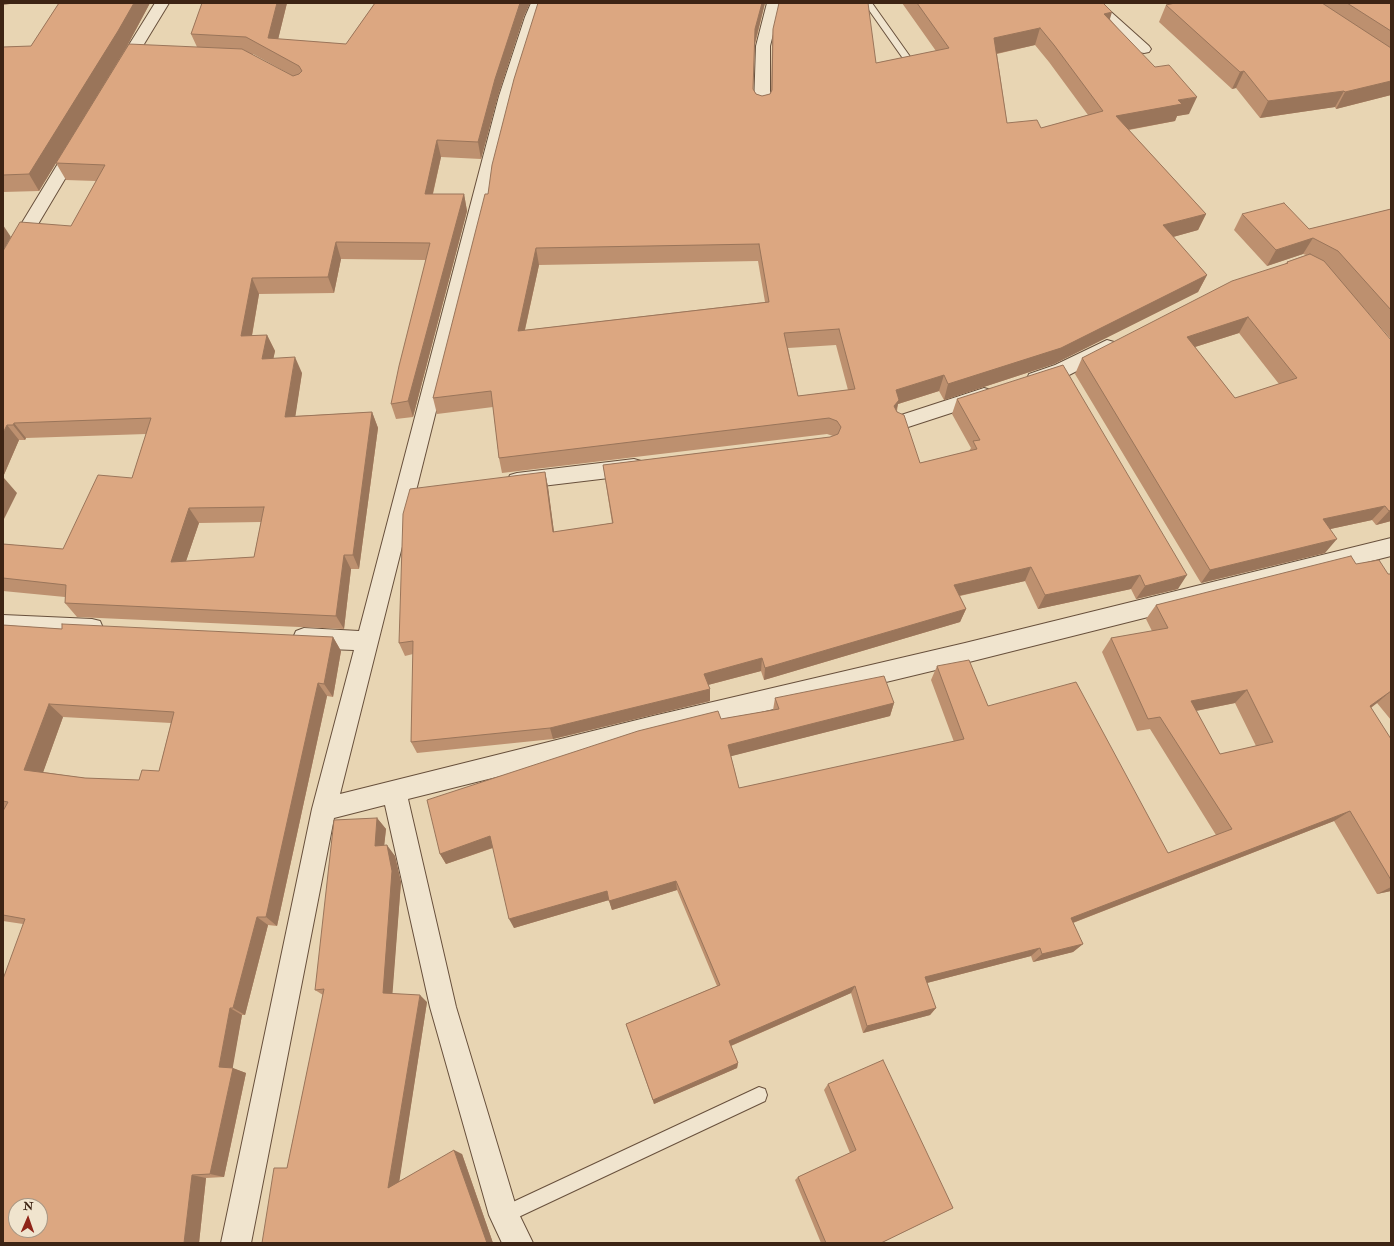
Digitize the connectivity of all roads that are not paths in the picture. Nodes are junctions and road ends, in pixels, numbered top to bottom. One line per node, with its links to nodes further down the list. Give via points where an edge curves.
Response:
1 (162, 3): 8 (street, via 139,55)
2 (538, 3): 20 (street, via 507,96 479,202 413,494)
3 (774, 3): 9 (street, via 763,46)
4 (868, 3): 7 (lane)
5 (1092, 3): 6 (street)
6 (1144, 49)
7 (912, 65)
8 (115, 81)
9 (762, 106)
10 (83, 135): 11 (street)
11 (3, 269)
12 (1119, 341): 13 (street, via 1066,377 1011,387)
13 (902, 422)
14 (655, 464): 15 (street)
15 (499, 484)
16 (1391, 547): 21 (street, via 1190,588 965,653)
17 (3, 624): 18 (street)
18 (114, 629)
19 (280, 637): 20 (street)
20 (368, 641): 22 (street)
21 (394, 791): 22 (street); 24 (street, via 444,1007)
22 (324, 808): 25 (street)
23 (759, 1095): 24 (lane)
24 (504, 1215): 26 (street)
25 (236, 1243)
26 (518, 1243)

